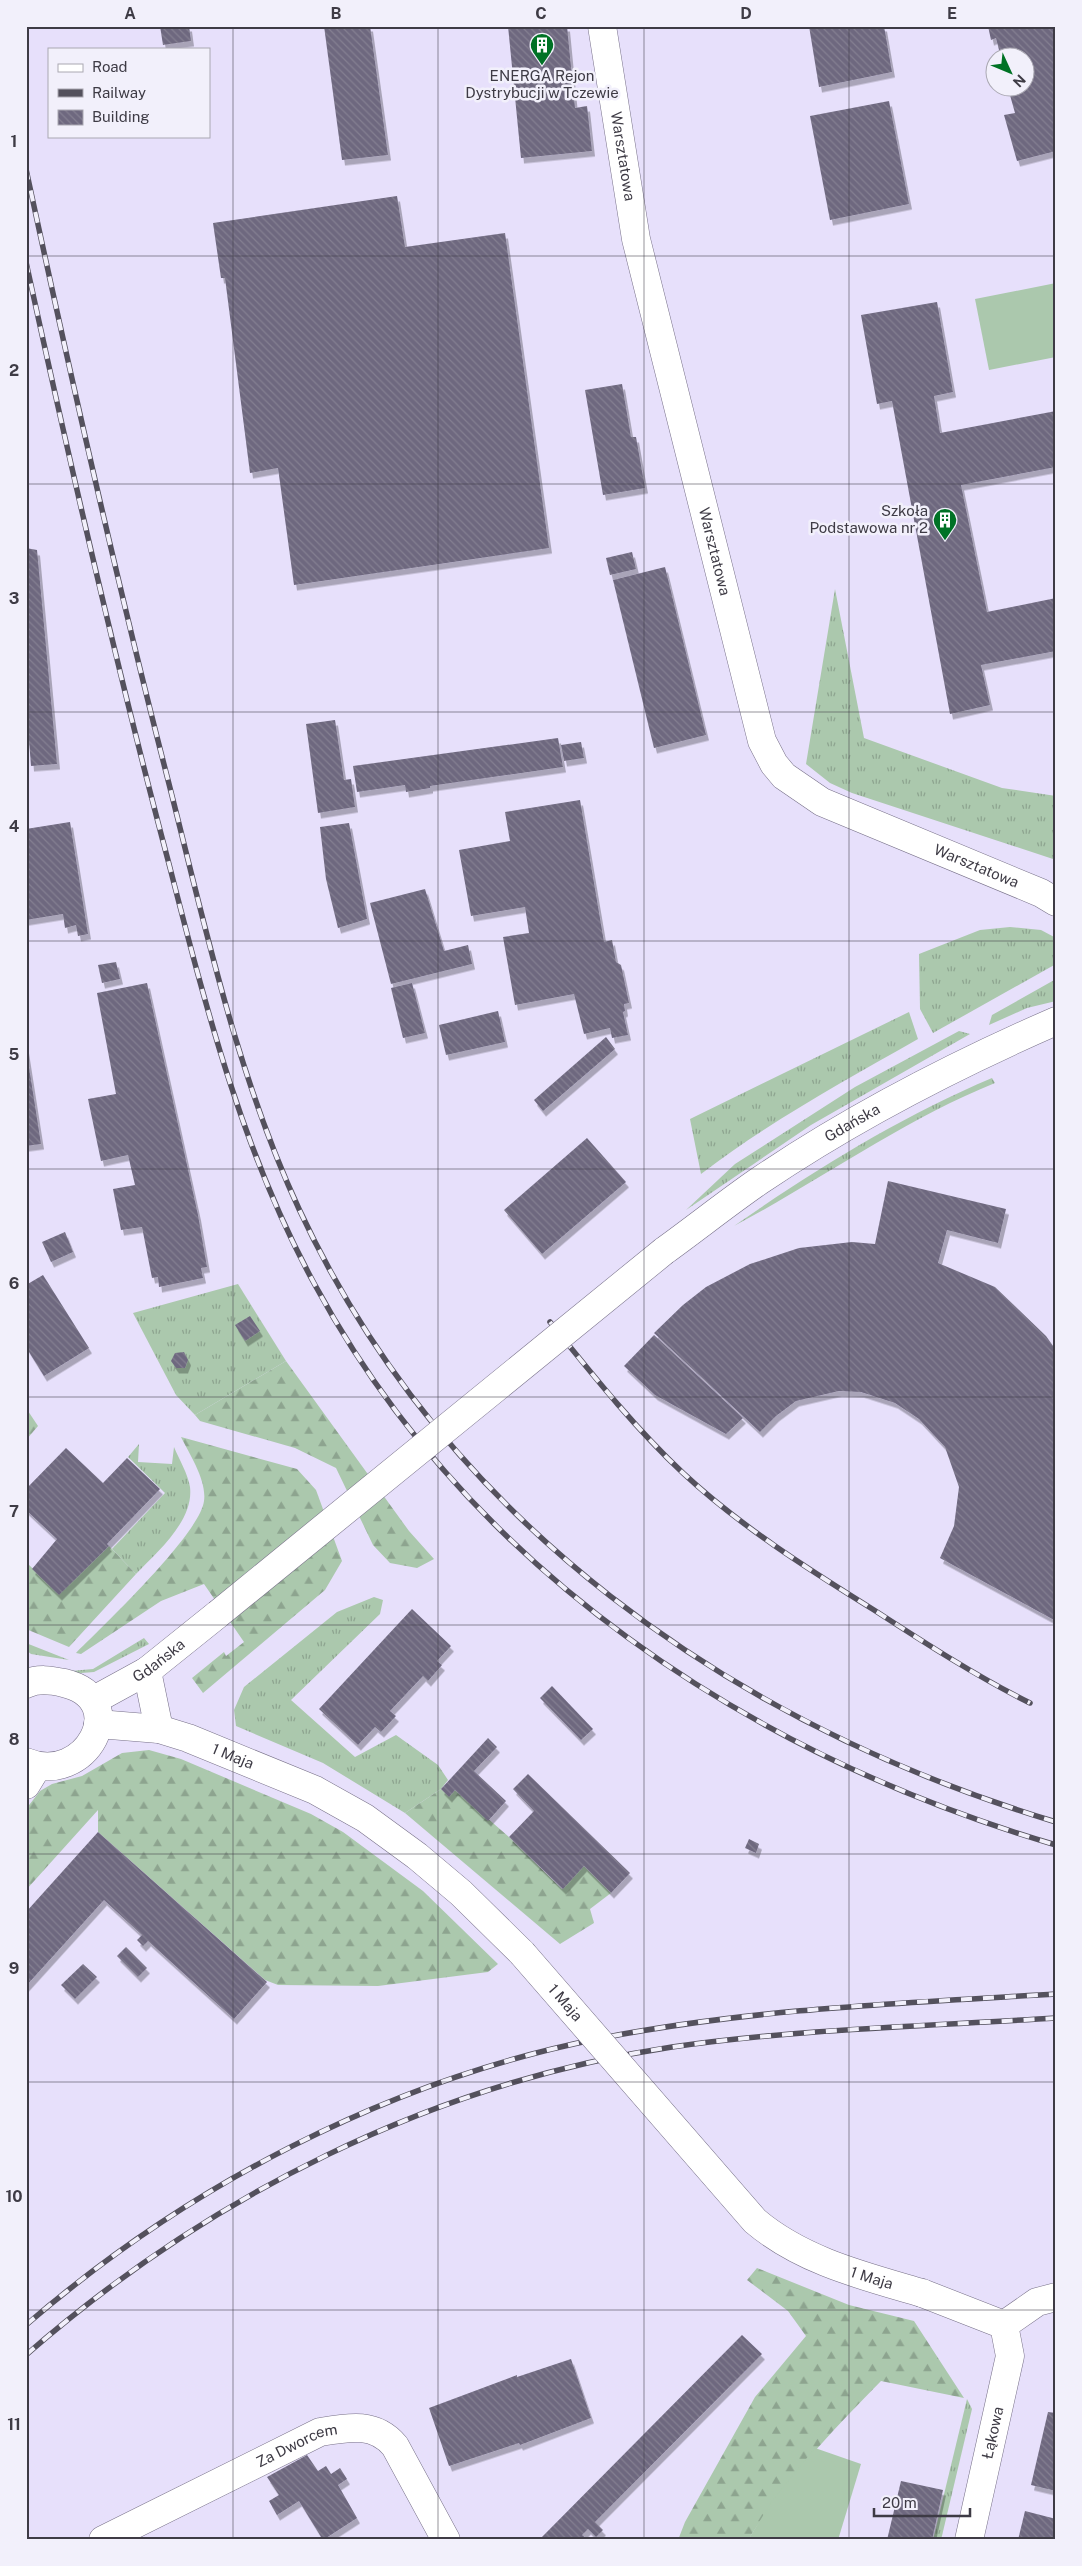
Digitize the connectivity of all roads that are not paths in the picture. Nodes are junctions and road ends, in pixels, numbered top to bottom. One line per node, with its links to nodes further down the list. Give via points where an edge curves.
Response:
1 (602, 26): 2 (street, Warsztatowa, via 636,239 762,741 784,776 822,802)
2 (1056, 902)
3 (1056, 1021): 4 (street, Gdańska, bridge, via 912,1090 820,1142 758,1182 664,1251)
4 (147, 1671): 6 (street, Gdańska); 7 (street)
5 (28, 1682): 6 (street, via 44,1679 72,1685)
6 (96, 1712): 7 (street, 1 Maja); 8 (street, via 94,1740 78,1758)
7 (159, 1729): 10 (street, 1 Maja, bridge, via 315,1790 365,1818 462,1893 522,1953 760,2226 790,2246 822,2261 922,2293)
8 (30, 1771)
9 (1056, 2297): 10 (street, via 1037,2302)
10 (1004, 2325): 13 (street, Łąkowa, via 1010,2356)
11 (103, 2540): 12 (street, Za Dworcem, via 320,2432 344,2428 377,2430 386,2435)
12 (446, 2540)
13 (969, 2540)

